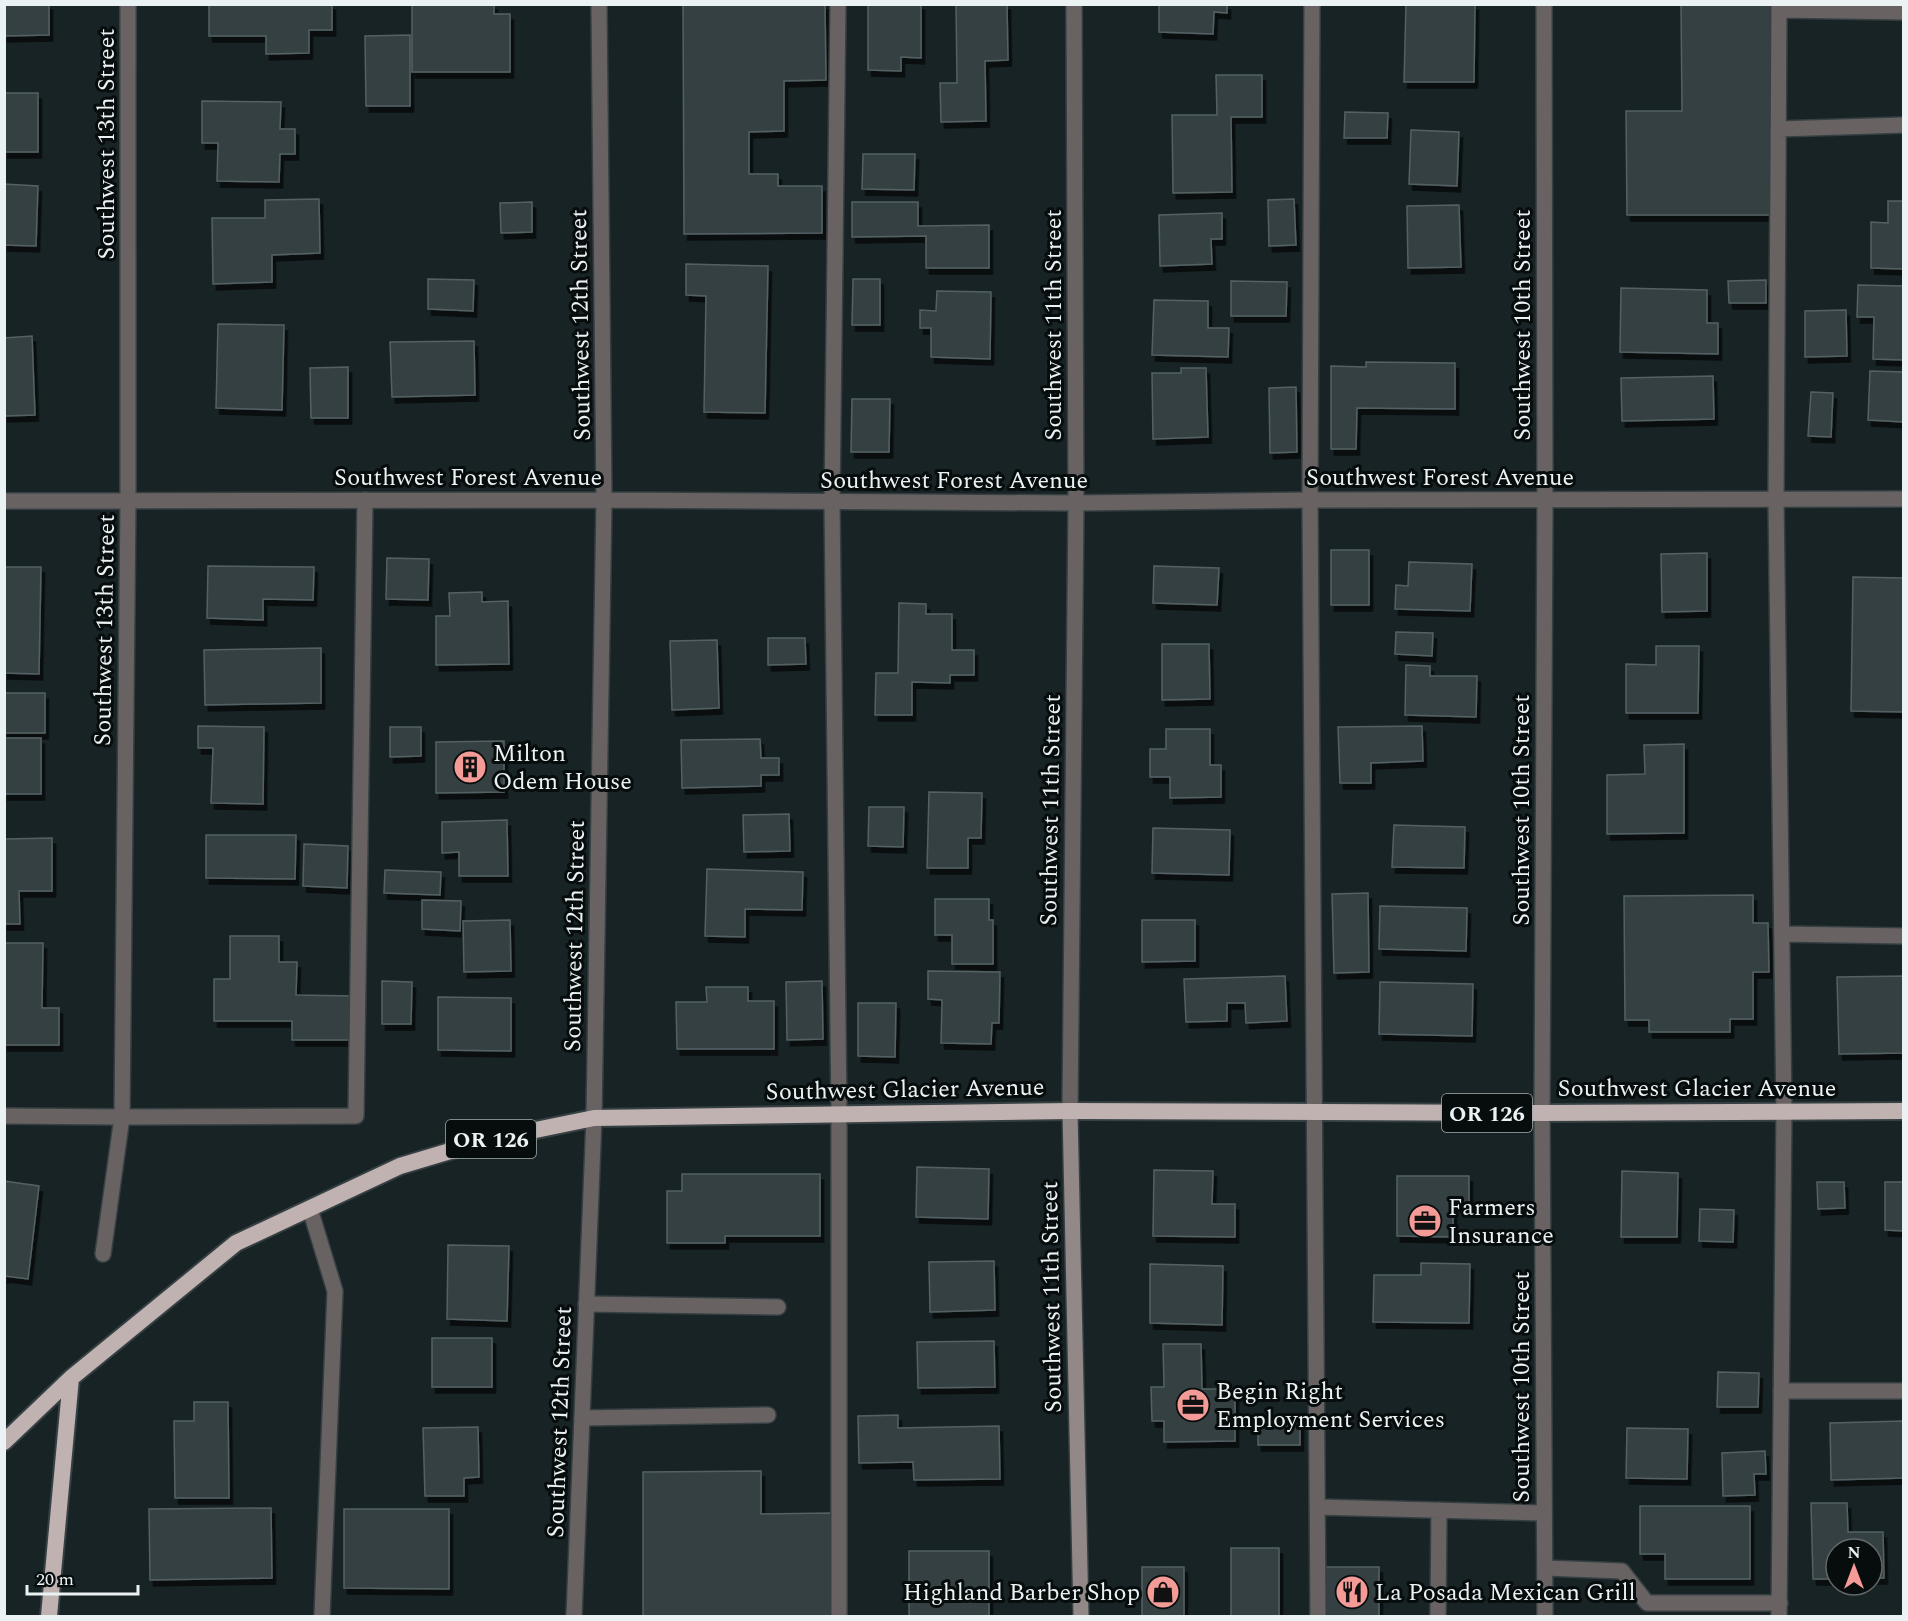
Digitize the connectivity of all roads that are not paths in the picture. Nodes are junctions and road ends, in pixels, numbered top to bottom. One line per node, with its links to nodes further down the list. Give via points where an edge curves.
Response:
1 (128, 4): 13 (street, Southwest 13th Street)
2 (599, 4): 15 (street, Southwest 12th Street)
3 (838, 4): 19 (street)
4 (1074, 4): 20 (street, Southwest 11th Street)
5 (1312, 4): 16 (street)
6 (1544, 4): 17 (street, Southwest 10th Street)
7 (1779, 7): 8 (street); 10 (street)
8 (1904, 12)
9 (1904, 125): 10 (street)
10 (1778, 129): 11 (street)
11 (1776, 499): 12 (street, Southwest Forest Avenue); 17 (street, Southwest Forest Avenue); 21 (street)
12 (1904, 499)
13 (128, 500): 14 (street, Southwest Forest Avenue); 18 (street, Southwest Forest Avenue); 30 (street, Southwest 13th Street)
14 (365, 500): 15 (street, Southwest Forest Avenue); 30 (street, via 356,1116)
15 (604, 500): 19 (street, Southwest Forest Avenue); 31 (street, Southwest 12th Street)
16 (1310, 500): 17 (street, Southwest Forest Avenue); 20 (street, Southwest Forest Avenue); 26 (street)
17 (1545, 500): 27 (street, Southwest 10th Street)
18 (4, 501)
19 (832, 502): 20 (street, Southwest Forest Avenue); 28 (street)
20 (1076, 503): 23 (street, Southwest 11th Street)
21 (1782, 934): 22 (street); 25 (street)
22 (1904, 936)
23 (1070, 1111): 26 (highway, Southwest Glacier Avenue / OR 126); 28 (highway, Southwest Glacier Avenue / OR 126); 51 (main road, Southwest 11th Street)
24 (1904, 1111): 25 (highway, Southwest Glacier Avenue / OR 126)
25 (1784, 1112): 27 (highway, Southwest Glacier Avenue / OR 126); 37 (street)
26 (1315, 1113): 27 (highway, Southwest Glacier Avenue / OR 126); 42 (street)
27 (1542, 1113): 44 (street, Southwest 10th Street)
28 (839, 1114): 31 (highway, Southwest Glacier Avenue / OR 126); 50 (street)
29 (4, 1116): 30 (street)
30 (122, 1117): 33 (street, Southwest 13th Street)
31 (594, 1118): 32 (highway, Southwest Glacier Avenue / OR 126, via 487,1140 400,1166); 34 (street, Southwest 12th Street)
32 (310, 1209): 36 (highway, Southwest Glacier Avenue / OR 126, via 236,1243); 48 (street, via 335,1291)
33 (103, 1254)
34 (586, 1304): 35 (street); 40 (street, Southwest 12th Street)
35 (778, 1307)
36 (71, 1378): 41 (highway, Southwest Glacier Avenue / OR 126); 47 (highway)
37 (1781, 1391): 38 (street); 46 (street)
38 (1904, 1391)
39 (768, 1414): 40 (street)
40 (582, 1418): 49 (street, Southwest 12th Street)
41 (4, 1442)
42 (1317, 1507): 43 (street); 52 (street)
43 (1439, 1510): 44 (street); 53 (street)
44 (1544, 1513): 45 (street, Southwest 10th Street)
45 (1545, 1568): 46 (street, via 1622,1571 1647,1603); 54 (street, Southwest 10th Street)
46 (1780, 1610)
47 (49, 1617)
48 (322, 1617)
49 (574, 1617)
50 (839, 1617)
51 (1082, 1617)
52 (1318, 1617)
53 (1438, 1617)
54 (1545, 1617)

